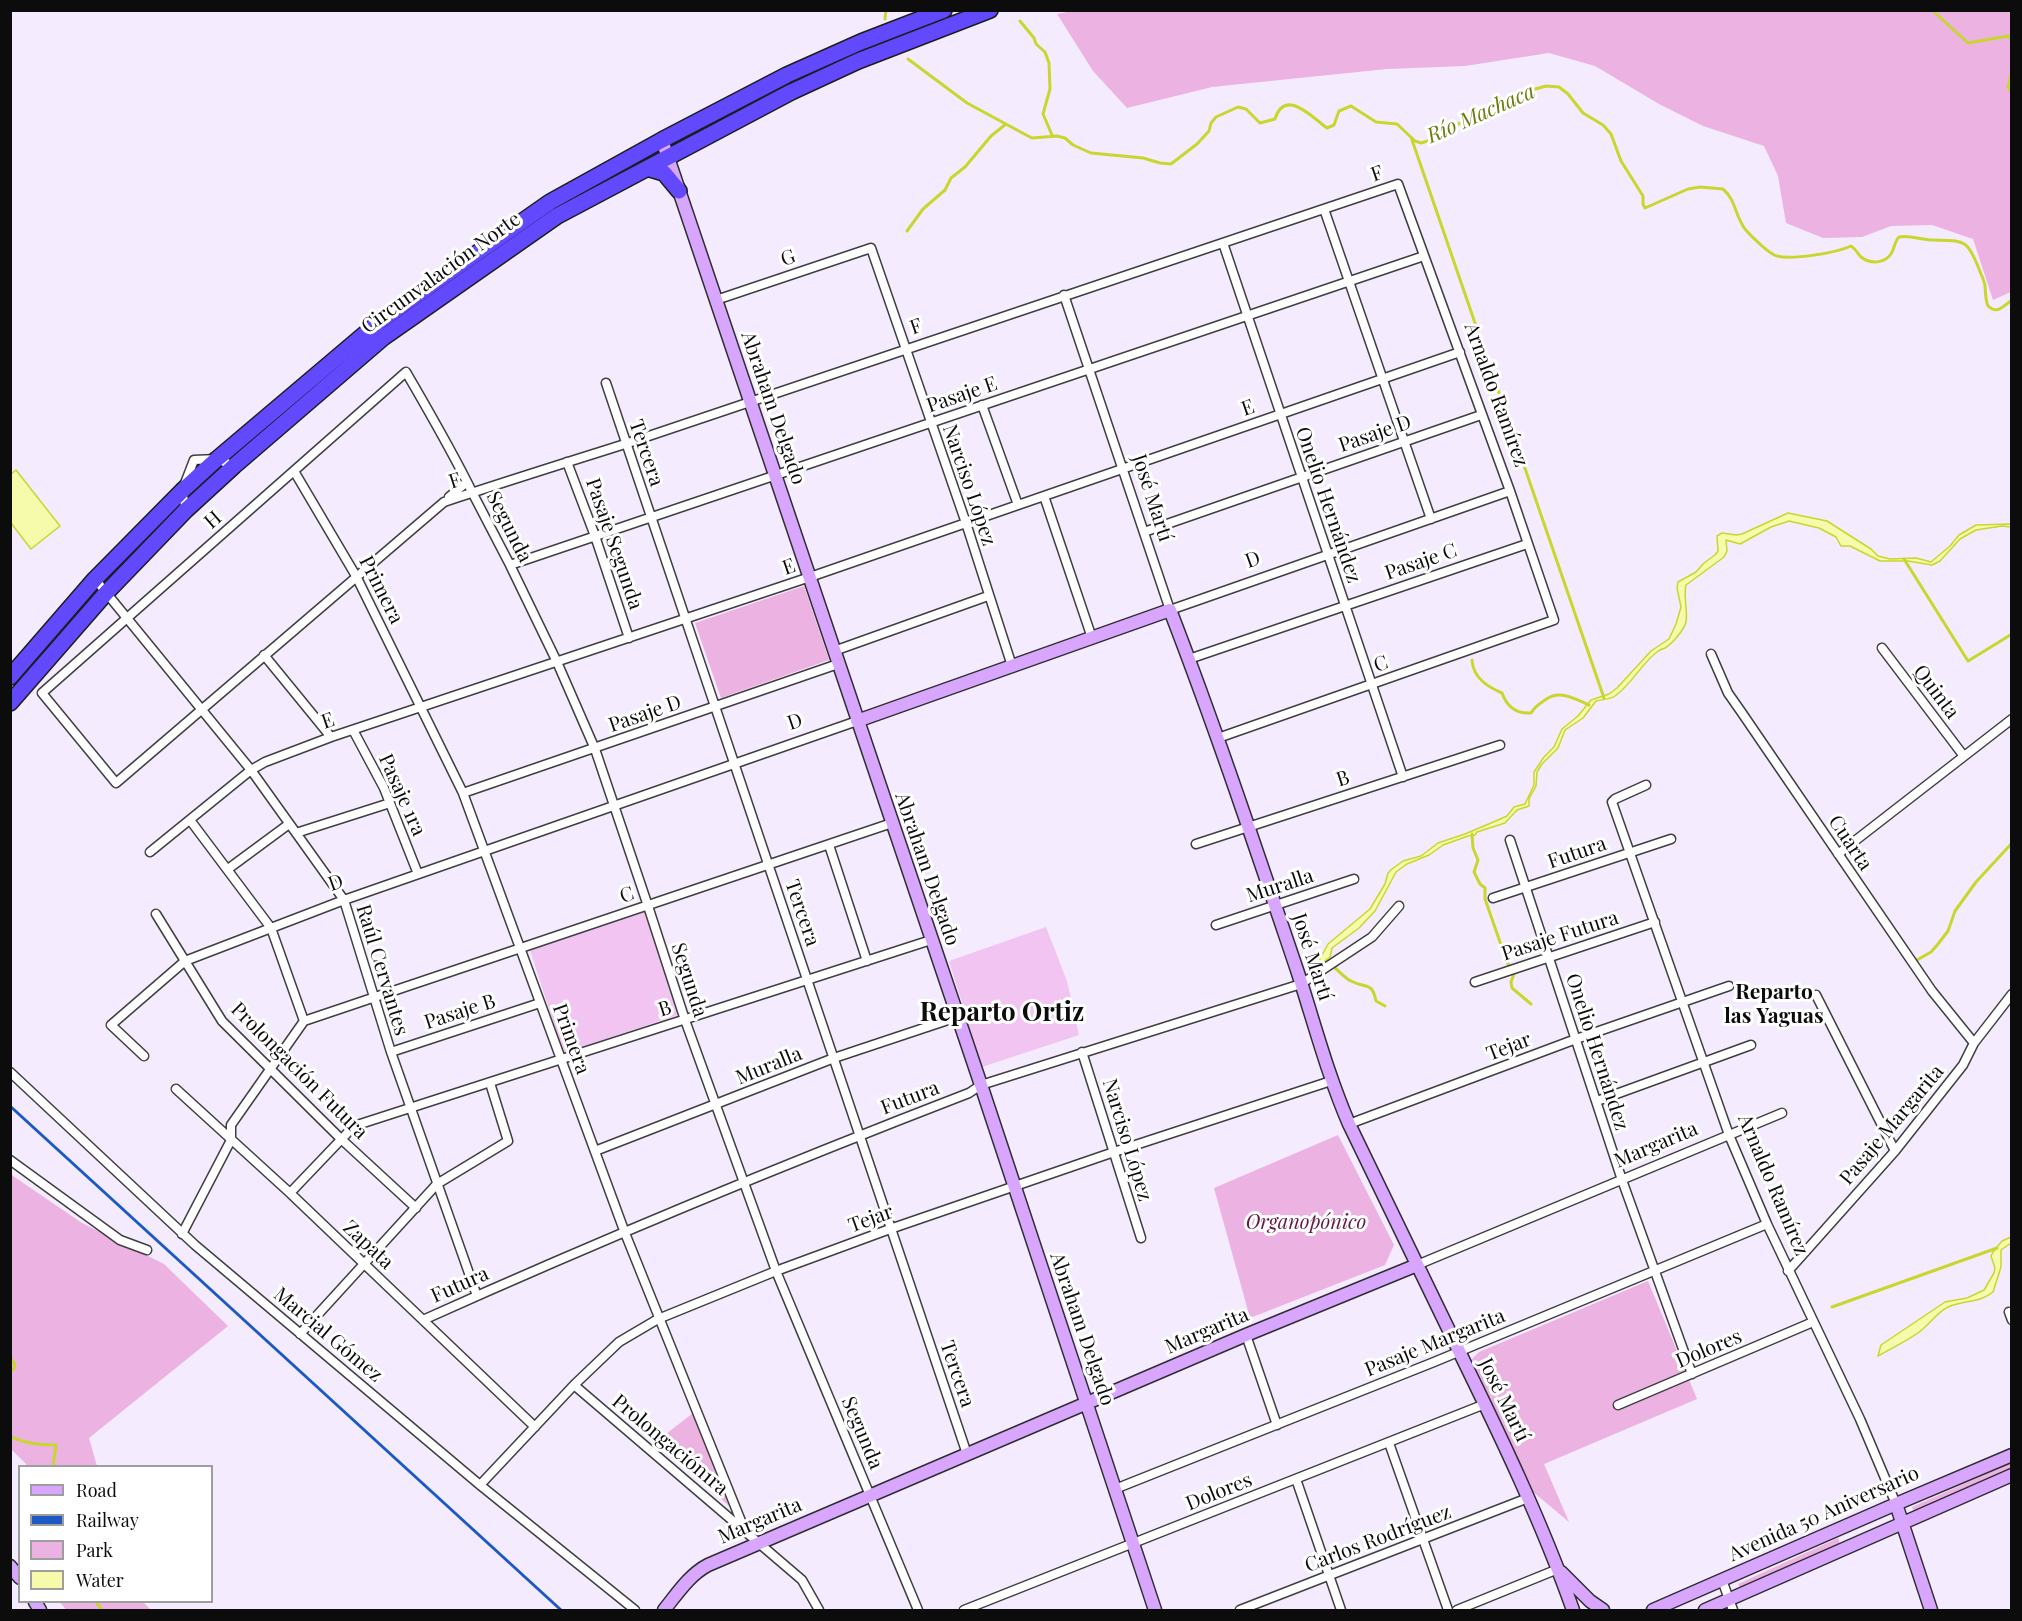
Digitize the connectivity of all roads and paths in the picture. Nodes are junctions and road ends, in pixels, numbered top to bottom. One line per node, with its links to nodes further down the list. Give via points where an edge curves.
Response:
1 (944, 10): 3 (highway, Circunvalación Norte, via 788,75)
2 (990, 10): 4 (highway, Circunvalación Norte, via 791,92)
3 (662, 140): 4 (street, Abraham Delgado); 29 (highway, Circunvalación Norte, via 550,202 380,321)
4 (668, 156): 5 (highway, Circunvalación Norte); 7 (street, Abraham Delgado)
5 (647, 168): 7 (highway, via 664,173); 31 (highway, Circunvalación Norte, via 557,216 384,337)
6 (1398, 184): 8 (street, F); 11 (street, Arnaldo Ramírez)
7 (679, 191): 14 (street, Abraham Delgado)
8 (1324, 209): 9 (street, F); 12 (street)
9 (1222, 243): 13 (street, F); 15 (street, Onelio Hernández)
10 (871, 248): 14 (street, G); 16 (street, Narciso López)
11 (1424, 256): 12 (street, Pasaje E); 17 (street, Arnaldo Ramírez)
12 (1350, 281): 15 (street, Pasaje E); 20 (street)
13 (1064, 295): 16 (street, F); 18 (street, José Martí)
14 (716, 300): 22 (street, Abraham Delgado)
15 (1247, 316): 18 (street, Pasaje E); 24 (street, Onelio Hernández)
16 (906, 348): 22 (street, F); 26 (street, Narciso López)
17 (1460, 352): 20 (street, E); 25 (street, Arnaldo Ramírez)
18 (1089, 369): 23 (street, Pasaje E); 32 (street, José Martí)
19 (406, 372): 33 (street, H); 36 (street, Segunda)
20 (1383, 379): 24 (street, E); 27 (street)
21 (606, 383): 28 (street, Tercera)
22 (750, 402): 28 (street, F); 34 (street, Abraham Delgado)
23 (982, 405): 26 (street, Pasaje E); 42 (street)
24 (1281, 414): 32 (street, E); 35 (street, Onelio Hernández)
25 (1481, 415): 27 (street, Pasaje D); 38 (street, Arnaldo Ramírez)
26 (930, 423): 34 (street, Pasaje E); 46 (street, Narciso López)
27 (1404, 442): 35 (street, Pasaje D); 45 (street)
28 (625, 444): 30 (street, F); 44 (street, Tercera)
29 (217, 459): 31 (street); 37 (highway, Circunvalación Norte)
30 (567, 462): 39 (street, F); 48 (street, Pasaje Segunda)
31 (234, 466): 43 (highway, Circunvalación Norte)
32 (1122, 469): 40 (street, E); 47 (street, José Martí)
33 (294, 471): 52 (street, Primera); 59 (street, H)
34 (775, 476): 44 (street, Pasaje E); 53 (street, Abraham Delgado)
35 (1302, 477): 47 (street, Pasaje D); 50 (street, Onelio Hernández)
36 (467, 482): 39 (street, Segunda); 41 (street, F)
37 (182, 491): 43 (street); 54 (highway, Circunvalación Norte)
38 (1510, 491): 45 (street, D); 49 (street, Arnaldo Ramírez)
39 (472, 492): 41 (street, F); 51 (street, Segunda)
40 (1044, 496): 42 (street, E); 63 (street)
41 (444, 502): 52 (street, F)
42 (1018, 505): 46 (street, E)
43 (186, 510): 55 (highway, Circunvalación Norte)
44 (651, 517): 48 (street, Pasaje E); 60 (street, Tercera)
45 (1431, 519): 50 (street, D)
46 (966, 523): 53 (street, E); 56 (street, Narciso López)
47 (1143, 532): 58 (street, José Martí)
48 (595, 536): 51 (street, Pasaje E); 62 (street, Pasaje Segunda)
49 (1527, 544): 57 (street, Pasaje C); 61 (street, Arnaldo Ramírez)
50 (1327, 554): 57 (street, Onelio Hernández); 58 (street, D)
51 (510, 565): 69 (street, Segunda)
52 (356, 576): 67 (street, F); 75 (street, Primera)
53 (810, 577): 60 (street, E); 65 (street, Abraham Delgado)
54 (95, 579): 55 (street, Raúl Cervantes); 72 (highway, Circunvalación Norte)
55 (106, 592): 59 (street, Raúl Cervantes); 74 (highway, Circunvalación Norte)
56 (988, 596): 65 (street); 71 (street, Narciso López)
57 (1345, 606): 68 (street, Pasaje C); 73 (street, Onelio Hernández)
58 (1170, 610): 63 (street, D); 68 (street, José Martí)
59 (126, 618): 77 (street, Raúl Cervantes); 89 (street, H, via 42,693)
60 (686, 619): 62 (street, E); 76 (street, Tercera)
61 (1554, 620): 73 (street, C)
62 (630, 638): 69 (street, E)
63 (1092, 638): 71 (street, D)
64 (1882, 648): 85 (street, Quinta)
65 (834, 651): 70 (street, Abraham Delgado)
66 (1711, 654): 106 (street, Cuarta, via 1728,693)
67 (264, 655): 77 (street, F); 81 (street)
68 (1189, 659): 82 (street, José Martí)
69 (557, 662): 75 (street, E); 84 (street, Segunda)
70 (838, 664): 76 (street, Pasaje D); 79 (street, Abraham Delgado)
71 (1012, 666): 79 (street, D)
72 (10, 677)
73 (1372, 684): 82 (street, C); 88 (street, Onelio Hernández)
74 (10, 703)
75 (421, 707): 80 (street, E); 91 (street, Primera)
76 (715, 707): 84 (street, Pasaje D); 86 (street, Tercera)
77 (202, 708): 87 (street, Raúl Cervantes); 89 (street, F)
78 (2012, 718): 85 (street)
79 (857, 721): 86 (street, D); 96 (street, Abraham Delgado)
80 (353, 730): 81 (street, E); 92 (street, Pasaje 1ra)
81 (331, 737): 87 (street, E)
82 (1218, 738): 97 (street, José Martí)
83 (1500, 745): 88 (street, B)
84 (595, 749): 91 (street, Pasaje D); 93 (street, Segunda)
85 (1963, 755): 106 (street)
86 (735, 764): 93 (street, D); 107 (street, Tercera)
87 (251, 770): 94 (street, E); 95 (street, Raúl Cervantes)
88 (1403, 777): 97 (street, B)
89 (116, 783)
90 (1646, 785): 105 (street, Arnaldo Ramírez, via 1612,802)
91 (463, 793): 103 (street, Primera)
92 (390, 803): 98 (street); 109 (street, Pasaje 1ra)
93 (614, 806): 103 (street, D); 115 (street, Segunda)
94 (190, 820): 104 (street, E); 108 (street)
95 (289, 824): 98 (street, Raúl Cervantes); 108 (street)
96 (892, 824): 102 (street, C); 121 (street, Abraham Delgado)
97 (1249, 827): 101 (street, B); 114 (street, José Martí)
98 (296, 833): 113 (street, Raúl Cervantes)
99 (1671, 838): 105 (street, Futura)
100 (1510, 840): 111 (street, Onelio Hernández)
101 (1196, 844)
102 (829, 845): 107 (street, C); 125 (street)
103 (484, 851): 109 (street, D); 122 (street, Primera)
104 (150, 852)
105 (1630, 852): 111 (street, Futura); 118 (street, Arnaldo Ramírez)
106 (1838, 854): 139 (street, Cuarta, via 1932,991)
107 (769, 865): 115 (street, C); 126 (street, Tercera)
108 (228, 869): 120 (street)
109 (418, 874): 113 (street, D)
110 (1354, 879): 114 (street, Muralla)
111 (1525, 887): 112 (street, Futura); 123 (street, Onelio Hernández)
112 (1493, 898)
113 (344, 900): 120 (street, D); 132 (street, Raúl Cervantes)
114 (1275, 905): 119 (street, Muralla); 128 (street, José Martí)
115 (648, 906): 122 (street, C); 136 (street, Segunda)
116 (1399, 906): 128 (street, Futura, via 1372,938)
117 (156, 914): 124 (street, Prolongación Futura)
118 (1655, 922): 123 (street, Pasaje Futura); 134 (street, Arnaldo Ramírez)
119 (1216, 925)
120 (271, 928): 124 (street, D); 137 (street)
121 (931, 940): 125 (street, B); 135 (street, Abraham Delgado)
122 (520, 949): 132 (street, C); 133 (street, Primera)
123 (1548, 957): 127 (street, Pasaje Futura); 138 (street, Onelio Hernández)
124 (185, 961): 143 (street, D, via 111,1025); 147 (street, Prolongación Futura, via 222,1021)
125 (867, 961): 126 (street, B)
126 (807, 980): 136 (street, B); 144 (street, Tercera)
127 (1475, 982)
128 (1301, 984): 142 (street, Futura); 149 (street, José Martí)
129 (1729, 986): 134 (street, Tejar)
130 (2012, 994): 139 (street, Pasaje Margarita)
131 (1816, 995): 163 (street)
132 (373, 997): 137 (street, C); 141 (street, Raúl Cervantes)
133 (540, 1003): 141 (street, Pasaje B); 145 (street, Primera)
134 (1682, 1003): 138 (street, Tejar); 146 (street, Arnaldo Ramírez)
135 (957, 1017): 144 (street, Muralla); 151 (street, Abraham Delgado)
136 (684, 1020): 145 (street, B); 154 (street, Segunda)
137 (304, 1021): 147 (street)
138 (1576, 1039): 153 (street, Onelio Hernández); 157 (street, Tejar)
139 (1974, 1043): 163 (street, Pasaje Margarita, via 1963,1065)
140 (1751, 1046): 146 (street)
141 (391, 1052): 155 (street, Raúl Cervantes)
142 (1082, 1052): 151 (street, Futura); 164 (street, Narciso López)
143 (144, 1056)
144 (834, 1058): 154 (street, Muralla); 158 (street, Tercera)
145 (561, 1060): 150 (street, B); 162 (street, Primera)
146 (1703, 1062): 153 (street); 159 (street, Arnaldo Ramírez)
147 (270, 1070): 160 (street, Prolongación Futura); 161 (street, via 231,1125)
148 (10, 1072): 175 (street, Marcial Gómez)
149 (1331, 1081): 157 (street, José Martí); 164 (street, Tejar)
150 (490, 1083): 155 (street, B); 167 (street, via 508,1141)
151 (981, 1085): 158 (street, Futura); 169 (street, Abraham Delgado)
152 (176, 1089): 161 (street, Zapata)
153 (1597, 1101): 166 (street, Onelio Hernández)
154 (715, 1106): 162 (street, Muralla); 168 (street, Segunda)
155 (410, 1108): 160 (street, B, via 354,1126); 167 (street, Raúl Cervantes)
156 (1782, 1113): 159 (street, Margarita)
157 (1349, 1124): 179 (street, José Martí)
158 (859, 1135): 168 (street, Futura); 173 (street, Tercera)
159 (1730, 1135): 166 (street, Margarita); 172 (street, Arnaldo Ramírez)
160 (340, 1138): 170 (street, B); 171 (street, Prolongación Futura)
161 (231, 1140): 170 (street, Zapata); 175 (street)
162 (595, 1151): 174 (street, Primera)
163 (1895, 1151): 182 (street, Pasaje Margarita)
164 (1114, 1152): 169 (street, Tejar); 176 (street, Narciso López)
165 (10, 1160): 177 (street, via 120,1240)
166 (1622, 1180): 179 (street, Margarita); 180 (street, Onelio Hernández)
167 (437, 1184): 171 (street); 183 (street, Raúl Cervantes)
168 (744, 1184): 174 (street, Futura); 181 (street, Segunda)
169 (1014, 1188): 173 (street, Tejar); 192 (street, Abraham Delgado)
170 (290, 1193): 178 (street, Zapata)
171 (416, 1208): 178 (street)
172 (1767, 1224): 180 (street, Pasaje Margarita); 182 (street, Arnaldo Ramírez)
173 (890, 1229): 181 (street, Tejar); 198 (street, Tercera)
174 (625, 1233): 183 (street, Futura); 184 (street, Primera)
175 (182, 1234): 187 (street, Marcial Gómez)
176 (1141, 1238)
177 (147, 1250)
178 (364, 1265): 185 (street, Zapata); 187 (street)
179 (1417, 1265): 188 (street, Margarita); 189 (street, José Martí)
180 (1655, 1270): 189 (street, Pasaje Margarita); 190 (street, Onelio Hernández)
181 (776, 1271): 184 (street, Tejar); 204 (street, Segunda)
182 (1788, 1271): 186 (street, Arnaldo Ramírez)
183 (477, 1296): 185 (street, Futura)
184 (658, 1319): 191 (street, Tejar, via 619,1342); 208 (street, Primera)
185 (423, 1320): 196 (street, Zapata)
186 (1813, 1322): 190 (street, Dolores); 206 (street, Arnaldo Ramírez)
187 (300, 1334): 202 (street, Marcial Gómez)
188 (1246, 1335): 192 (street, Margarita); 195 (street)
189 (1459, 1351): 193 (street, José Martí); 195 (street, Pasaje Margarita)
190 (1692, 1374): 194 (street, Dolores)
191 (574, 1385): 196 (street, Tejar); 208 (street, Prolongación1ra)
192 (1086, 1403): 198 (street, Margarita); 203 (street, Abraham Delgado)
193 (1485, 1404): 197 (street, Dolores); 205 (street, José Martí)
194 (1618, 1405)
195 (1277, 1425): 203 (street, Pasaje Margarita)
196 (535, 1427): 202 (street, Tejar)
197 (1389, 1443): 201 (street, Dolores); 209 (street)
198 (967, 1454): 204 (street, Margarita)
199 (2012, 1455): 206 (street, Avenida 50 Aniversario)
200 (2012, 1475): 207 (street, Avenida 50 Aniversario)
201 (1296, 1479): 211 (street, Dolores); 213 (street)
202 (480, 1485): 216 (street, Marcial Gómez)
203 (1115, 1490): 211 (street, Abraham Delgado)
204 (871, 1496): 210 (street, Margarita); 219 (street, Segunda)
205 (1528, 1498): 209 (street, Carlos Rodríguez); 212 (street, José Martí)
206 (1896, 1504): 207 (street, Arnaldo Ramírez); 214 (street, Avenida 50 Aniversario)
207 (1902, 1523): 215 (street, Avenida 50 Aniversario); 230 (street, Arnaldo Ramírez)
208 (745, 1531): 210 (street, Primera)
209 (1423, 1540): 213 (street, Carlos Rodríguez); 224 (street)
210 (758, 1543): 217 (street, Margarita, via 699,1570); 218 (street, Primera, via 802,1580)
211 (1133, 1545): 220 (street, Dolores); 221 (street, Abraham Delgado)
212 (1558, 1569): 225 (street); 226 (street, José Martí); 227 (street)
213 (1329, 1576): 222 (street, Carlos Rodríguez); 223 (street)
214 (1722, 1580): 215 (street); 228 (street, Avenida 50 Aniversario)
215 (1731, 1605): 229 (street, Avenida 50 Aniversario)
216 (635, 1611)
217 (664, 1611)
218 (819, 1611)
219 (918, 1611)
220 (964, 1611)
221 (1155, 1611)
222 (1240, 1611)
223 (1341, 1611)
224 (1448, 1611)
225 (1457, 1611)
226 (1573, 1611)
227 (1603, 1611)
228 (1653, 1611)
229 (1705, 1611)
230 (1931, 1611)

